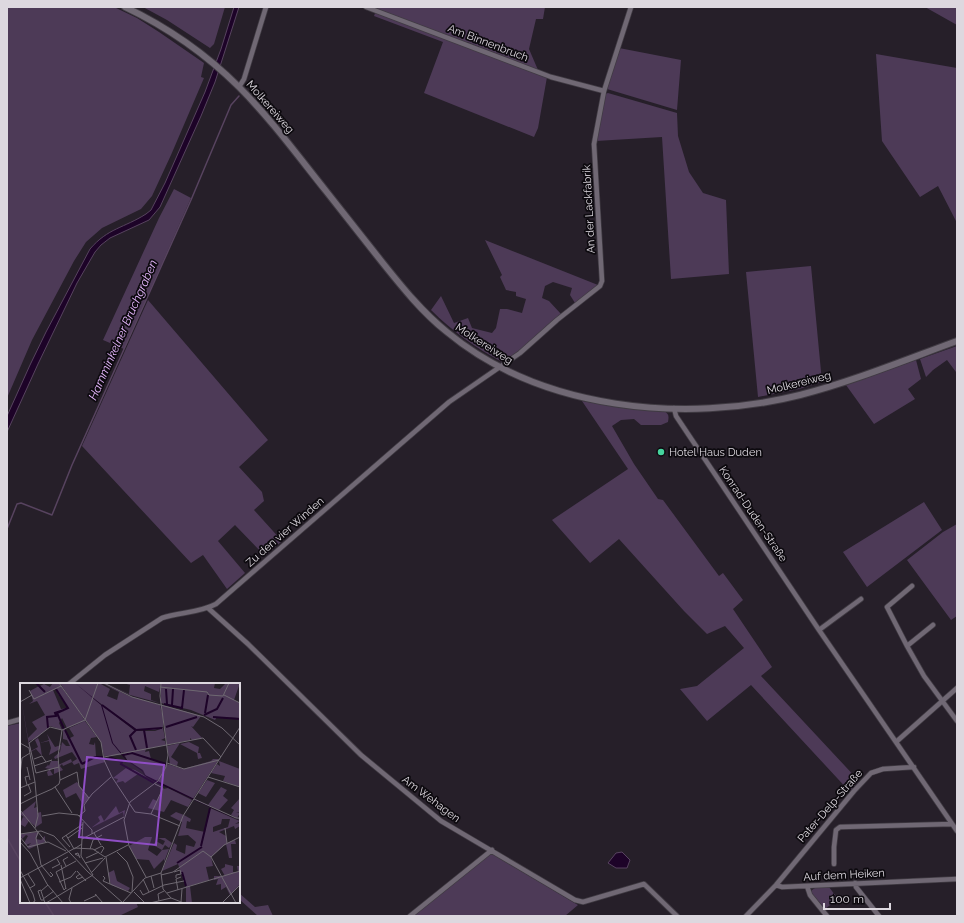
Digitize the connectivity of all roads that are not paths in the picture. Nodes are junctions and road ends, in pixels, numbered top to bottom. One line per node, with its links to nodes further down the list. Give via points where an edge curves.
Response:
1 (125, 7): 5 (main road, Molkereiweg, via 183,40)
2 (266, 7): 5 (street, via 244,79)
3 (366, 7): 6 (street, Am Binnenbruch, via 551,76)
4 (631, 7): 6 (street, An der Lackfabrik)
5 (239, 87): 8 (main road, Molkereiweg, via 264,114 416,302 446,332)
6 (604, 91): 8 (street, An der Lackfabrik, via 594,144 602,281 597,289)
7 (957, 341): 9 (main road, Molkereiweg, via 799,395 727,407)
8 (500, 368): 9 (main road, Molkereiweg, via 540,385 591,399); 12 (street, Zu den vier Winden, via 449,402 216,604)
9 (674, 408): 14 (street, Konrad-Duden-Straße, via 676,416)
10 (912, 586): 15 (street, via 887,607)
11 (861, 599): 14 (street)
12 (208, 608): 16 (street, Zu den vier Winden, via 162,618 105,655); 26 (street, Am Wehagen, via 361,755 441,821)
13 (933, 625): 15 (street)
14 (819, 630): 22 (street, Konrad-Duden-Straße)
15 (907, 646): 18 (street)
16 (70, 683)
17 (957, 688): 18 (street)
18 (942, 701): 20 (street); 22 (street)
19 (20, 720): 21 (street)
20 (957, 721)
21 (7, 723)
22 (896, 742): 23 (street, Konrad-Duden-Straße)
23 (914, 768): 24 (street, Konrad-Duden-Straße); 30 (street, Pater-Delp-Straße, via 883,769 870,773)
24 (952, 824): 25 (street, Konrad-Duden-Straße); 27 (street, via 840,827 834,835)
25 (957, 831)
26 (492, 850): 32 (street); 33 (street, Am Wehagen, via 579,902 644,884)
27 (834, 864)
28 (957, 879): 29 (street, Auf dem Heiken)
29 (855, 883): 31 (street, Auf dem Heiken); 36 (street)
30 (776, 884): 31 (street, Auf dem Heiken, via 782,887); 34 (street)
31 (807, 886): 35 (street, via 810,895)
32 (410, 916)
33 (677, 916)
34 (746, 916)
35 (827, 916)
36 (879, 916)

